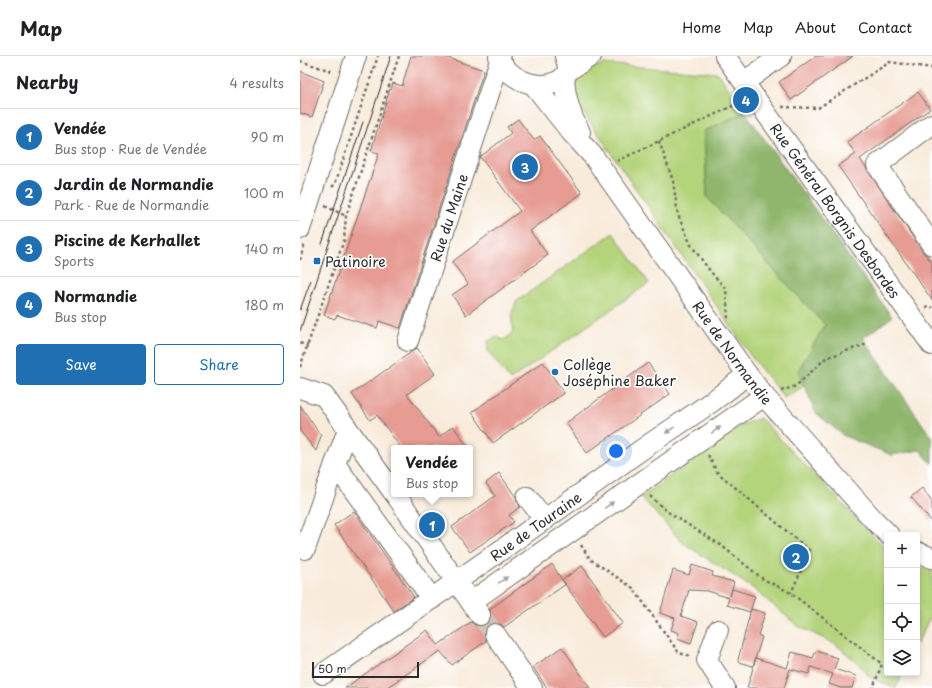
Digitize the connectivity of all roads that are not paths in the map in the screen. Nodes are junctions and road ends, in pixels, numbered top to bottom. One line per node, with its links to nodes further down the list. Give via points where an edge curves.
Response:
1 (356, 56): 13 (street)
2 (591, 56): 6 (street)
3 (725, 56): 8 (street, Rue Général Borgnis Desbordes)
4 (781, 56): 8 (street)
5 (499, 58): 7 (street); 10 (street, Rue du Maine)
6 (566, 68): 9 (street, via 559,82); 12 (street, Rue de Normandie, via 566,97 571,114)
7 (514, 76): 9 (street); 10 (street, via 501,82)
8 (744, 82): 16 (street, Rue Général Borgnis Desbordes)
9 (533, 84): 12 (street, Rue de Normandie)
10 (488, 93): 15 (street, Rue du Maine)
11 (932, 124): 14 (street, via 877,165)
12 (593, 156): 17 (street, Rue de Normandie)
13 (300, 229)
14 (932, 245)
15 (408, 341)
16 (931, 342)
17 (747, 374): 19 (street, Rue de Normandie); 25 (street, Rue de Touraine, one-way to 25, via 730,390 666,432)
18 (300, 388): 20 (street, via 324,396)
19 (764, 396): 26 (street, Rue de Normandie); 30 (street, Rue de Touraine, one-way to 19, via 476,609 572,531)
20 (348, 430): 21 (street); 22 (street)
21 (335, 464): 27 (street); 31 (street)
22 (391, 490)
23 (396, 497): 30 (street)
24 (527, 497): 25 (street)
25 (545, 520): 30 (street, Rue de Touraine)
26 (886, 532)
27 (305, 549)
28 (920, 553): 29 (street)
29 (932, 558)
30 (457, 582): 31 (street, Rue de Touraine)
31 (432, 599): 34 (street, Rue de Touraine)
32 (718, 630): 36 (street, via 707,660)
33 (495, 634): 35 (street)
34 (323, 674)
35 (532, 688)
36 (725, 688)

